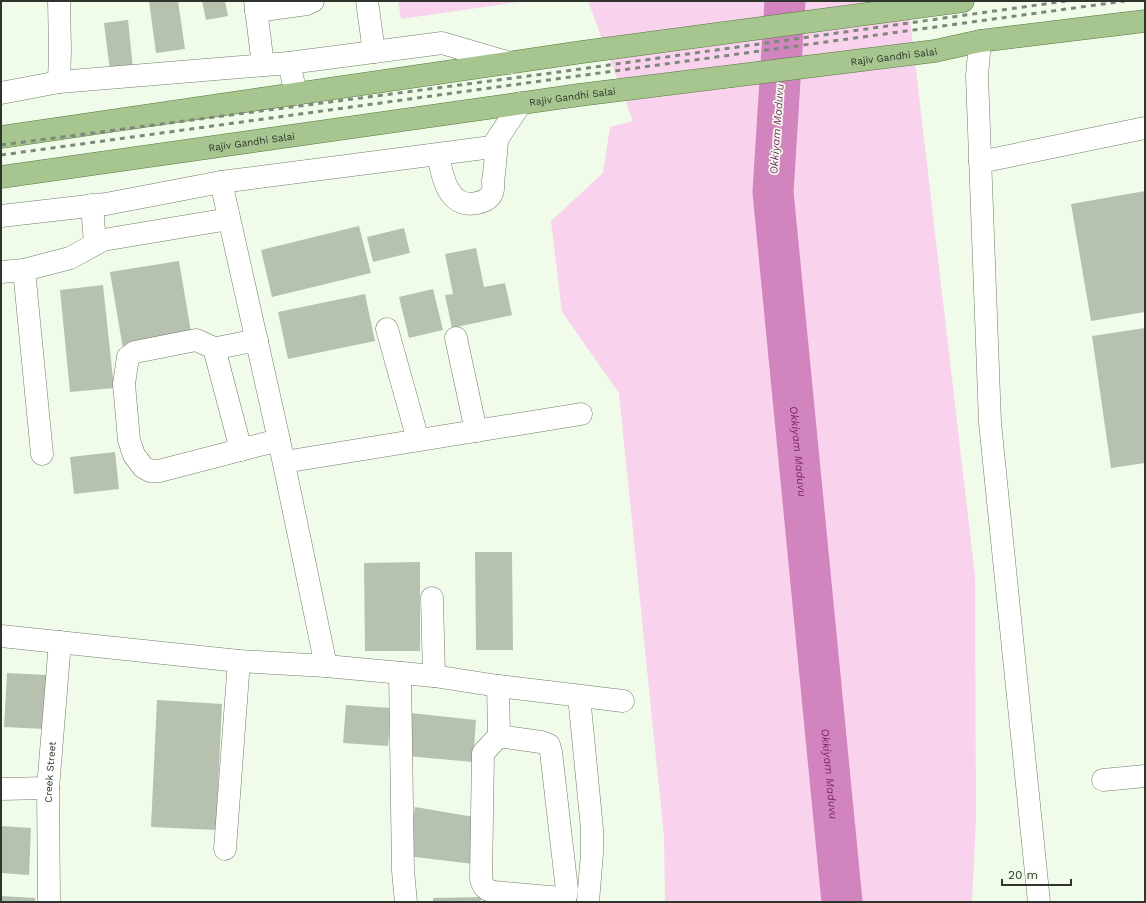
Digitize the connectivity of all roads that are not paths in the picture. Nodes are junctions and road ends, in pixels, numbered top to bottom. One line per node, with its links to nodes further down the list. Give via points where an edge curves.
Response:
1 (58, 1): 14 (street)
2 (312, 1): 5 (street, via 307,4)
3 (367, 1): 10 (street)
4 (963, 1): 12 (main road)
5 (255, 6): 13 (street)
6 (1145, 21): 8 (main road, Rajiv Gandhi Salai)
7 (1145, 30): 8 (street)
8 (1033, 35): 9 (main road, Rajiv Gandhi Salai)
9 (980, 41): 17 (main road, Rajiv Gandhi Salai, via 935,51); 22 (street, via 977,76)
10 (374, 52): 11 (street); 12 (street, via 442,43)
11 (289, 63): 13 (street); 16 (street)
12 (510, 63): 16 (main road)
13 (263, 65): 14 (street)
14 (59, 82): 15 (street)
15 (1, 93)
16 (296, 94): 19 (main road)
17 (521, 103): 20 (street); 23 (main road, Rajiv Gandhi Salai)
18 (1145, 128): 22 (street)
19 (1, 137)
20 (497, 141): 21 (street, via 492,148); 21 (street, via 492,193 485,201 476,204 456,200 446,187)
21 (438, 155): 24 (street)
22 (980, 162): 61 (street, via 990,424)
23 (1, 177)
24 (221, 182): 25 (street); 27 (street)
25 (92, 205): 26 (street); 28 (street)
26 (1, 216)
27 (230, 219): 28 (street, via 103,240); 33 (street)
28 (95, 244): 29 (street, via 70,258)
29 (24, 270): 30 (street); 40 (street)
30 (1, 272)
31 (387, 329): 38 (street)
32 (456, 338): 36 (street)
33 (257, 340): 34 (street); 37 (street)
34 (214, 348): 39 (street); 39 (street, via 196,340 135,352 128,357 124,384 129,440 134,455 143,468 150,471 159,471)
35 (581, 414): 36 (street)
36 (476, 431): 38 (street)
37 (279, 440): 39 (street); 41 (street)
38 (418, 440): 41 (street)
39 (241, 450)
40 (42, 454)
41 (284, 462): 46 (street)
42 (432, 598): 48 (street)
43 (1, 636): 44 (street)
44 (60, 642): 45 (street); 55 (street, Creek Street)
45 (239, 661): 46 (street); 57 (street)
46 (326, 666): 47 (street)
47 (400, 673): 48 (street); 59 (street, via 403,871)
48 (434, 676): 49 (street)
49 (498, 686): 50 (street); 52 (street)
50 (579, 696): 51 (street); 60 (street, via 592,829)
51 (623, 701)
52 (499, 736): 52 (street, via 483,753 482,885 494,892 561,898 566,896 549,745)
53 (1145, 776): 54 (street)
54 (1103, 780)
55 (48, 788): 56 (street); 58 (street, Creek Street)
56 (1, 789)
57 (225, 849)
58 (49, 902)
59 (406, 902)
60 (588, 902)
61 (1039, 902)

